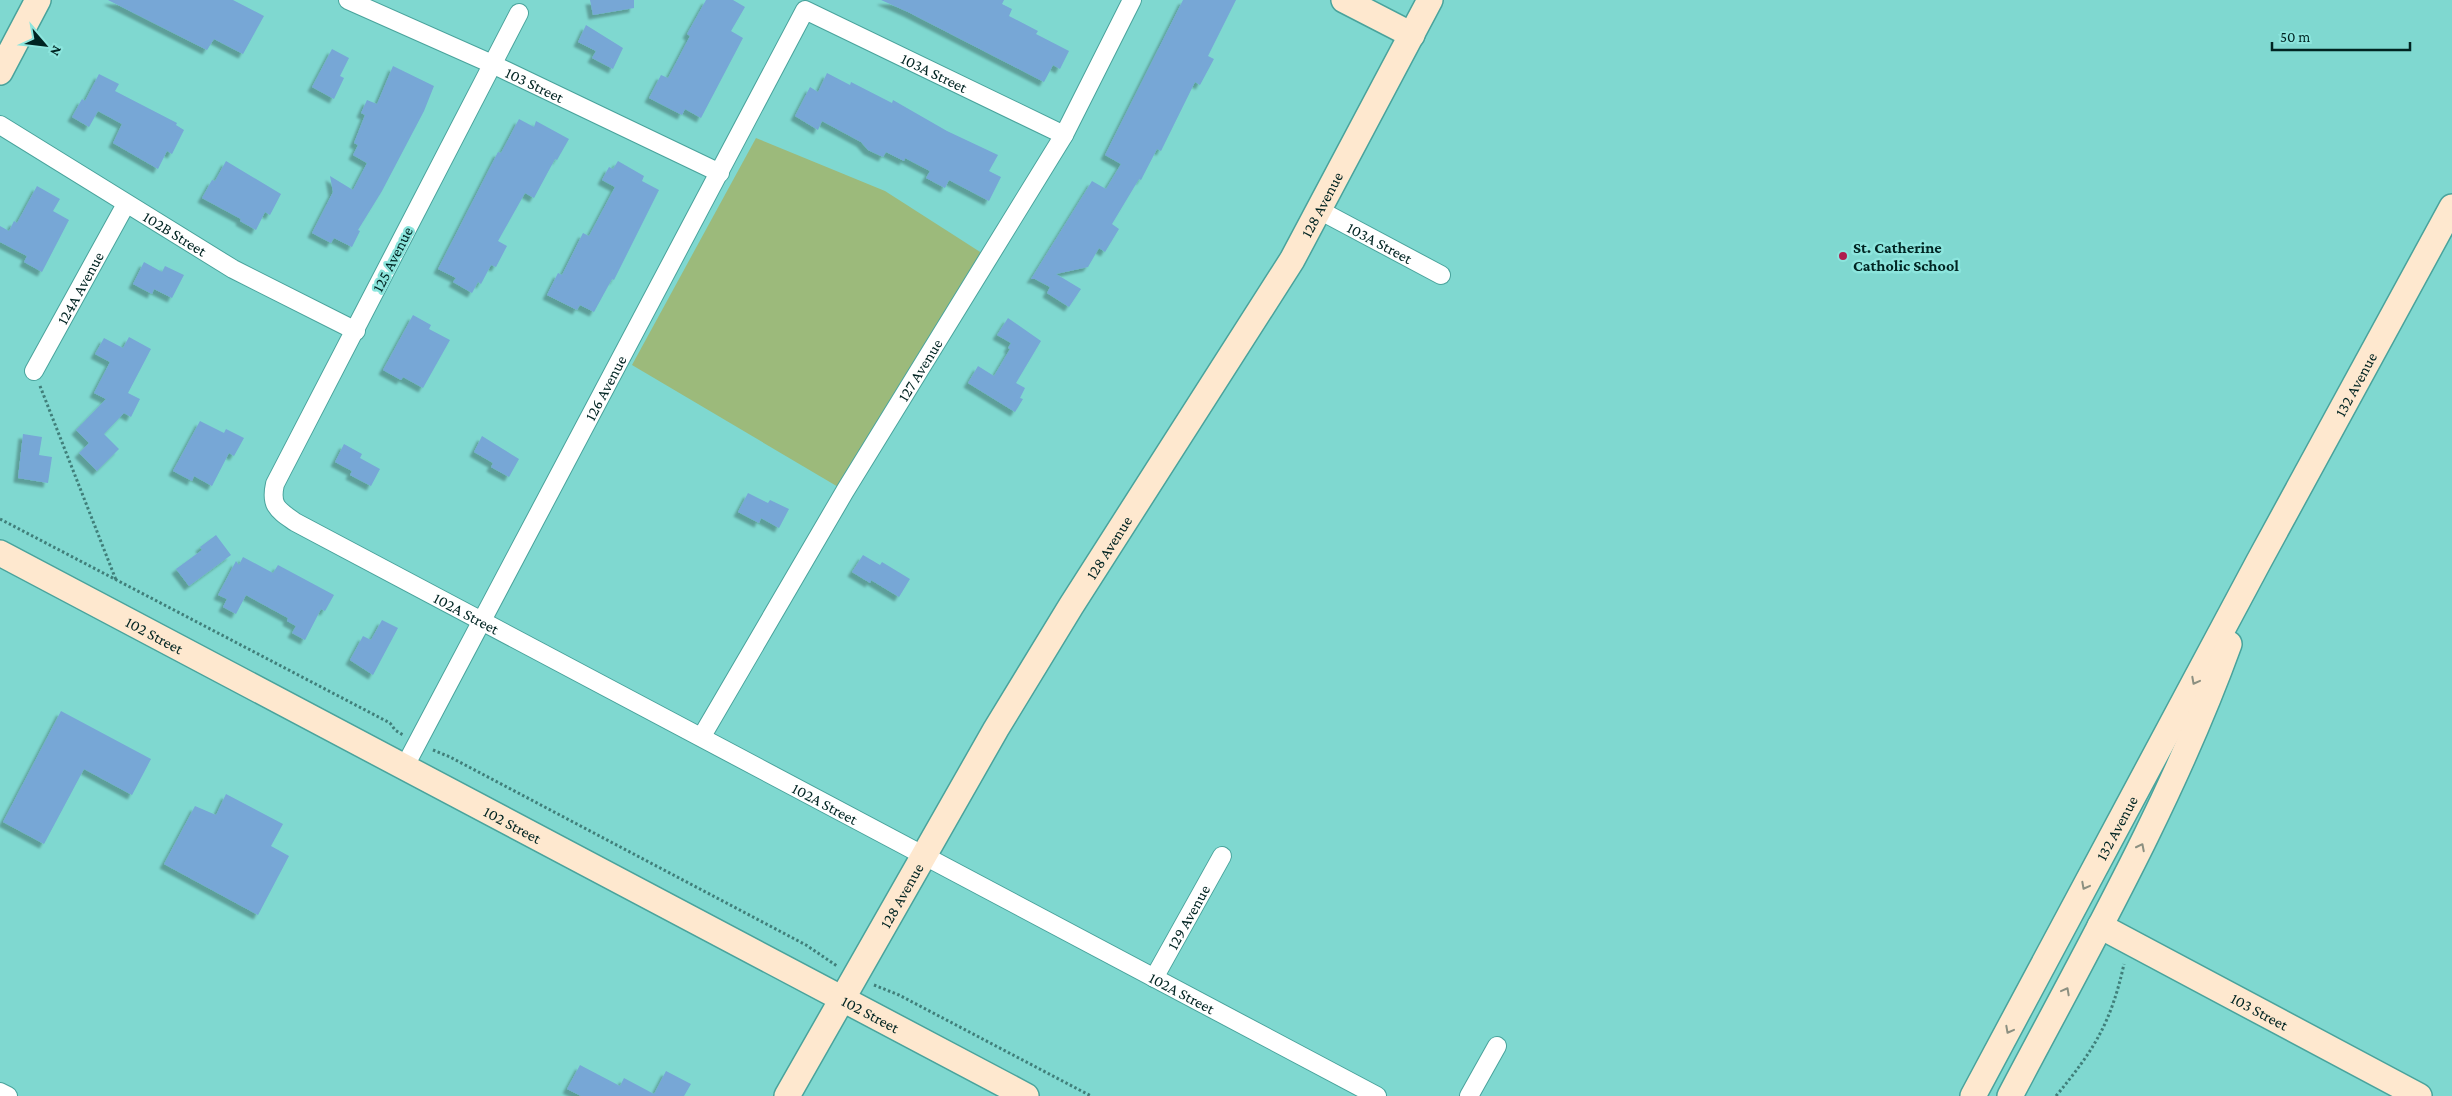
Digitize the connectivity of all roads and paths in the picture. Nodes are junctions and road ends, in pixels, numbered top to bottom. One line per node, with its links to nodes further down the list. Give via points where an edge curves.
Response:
1 (38, 0): 10 (street)
2 (348, 0): 9 (street, 103 Street)
3 (1132, 0): 12 (street, 127 Avenue)
4 (1344, 0): 8 (street)
5 (1430, 0): 8 (street, 128 Avenue)
6 (805, 10): 12 (street, 103A Street); 13 (street, 126 Avenue)
7 (519, 12): 9 (street, 125 Avenue)
8 (1412, 35): 16 (street, 128 Avenue)
9 (492, 64): 13 (street, 103 Street); 18 (street, 125 Avenue)
10 (0, 72)
11 (0, 125): 14 (street, 102B Street)
12 (1064, 135): 26 (street, 127 Avenue, via 845,491)
13 (720, 173): 25 (street, 126 Avenue)
14 (126, 204): 18 (street, 102B Street, via 233,269); 19 (street, 124A Avenue)
15 (2452, 207): 23 (street, 132 Avenue)
16 (1319, 210): 17 (street, 103A Street); 29 (street, 128 Avenue, via 1240,344 1070,606)
17 (1441, 275)
18 (356, 332): 20 (street, 125 Avenue, via 275,484 272,496)
19 (34, 371): 24 (path)
20 (275, 506): 25 (street, 102A Street, via 294,522)
21 (0, 519): 24 (path)
22 (0, 553): 28 (street, 102 Street)
23 (2259, 561): 31 (street, 132 Avenue, one-way to 23, via 2154,821 2210,697); 44 (street, 132 Avenue, one-way to 44)
24 (116, 581): 27 (path, via 390,723 395,730)
25 (481, 623): 26 (street, 102A Street); 27 (street, 126 Avenue)
26 (702, 736): 29 (street, 102A Street)
27 (417, 742): 28 (street, 126 Avenue); 33 (path, via 797,940)
28 (405, 766): 35 (street, 102 Street)
29 (922, 856): 33 (street, 128 Avenue); 34 (street, 102A Street)
30 (1222, 856): 34 (street, 129 Avenue)
31 (2100, 926): 45 (street, 132 Avenue, one-way to 31); 47 (street, 103 Street)
32 (2124, 964): 46 (path, via 2116,1000 2104,1030 2089,1055)
33 (853, 976): 35 (street, 128 Avenue); 41 (path, via 899,995)
34 (1154, 978): 42 (street, 102A Street)
35 (841, 997): 39 (street, 128 Avenue); 40 (street, 102 Street)
36 (1497, 1046): 43 (street)
37 (0, 1092): 38 (street)
38 (8, 1096)
39 (786, 1096)
40 (1026, 1096)
41 (1091, 1096)
42 (1377, 1096)
43 (1469, 1096)
44 (1973, 1096)
45 (2010, 1096)
46 (2056, 1096)
47 (2419, 1096)

